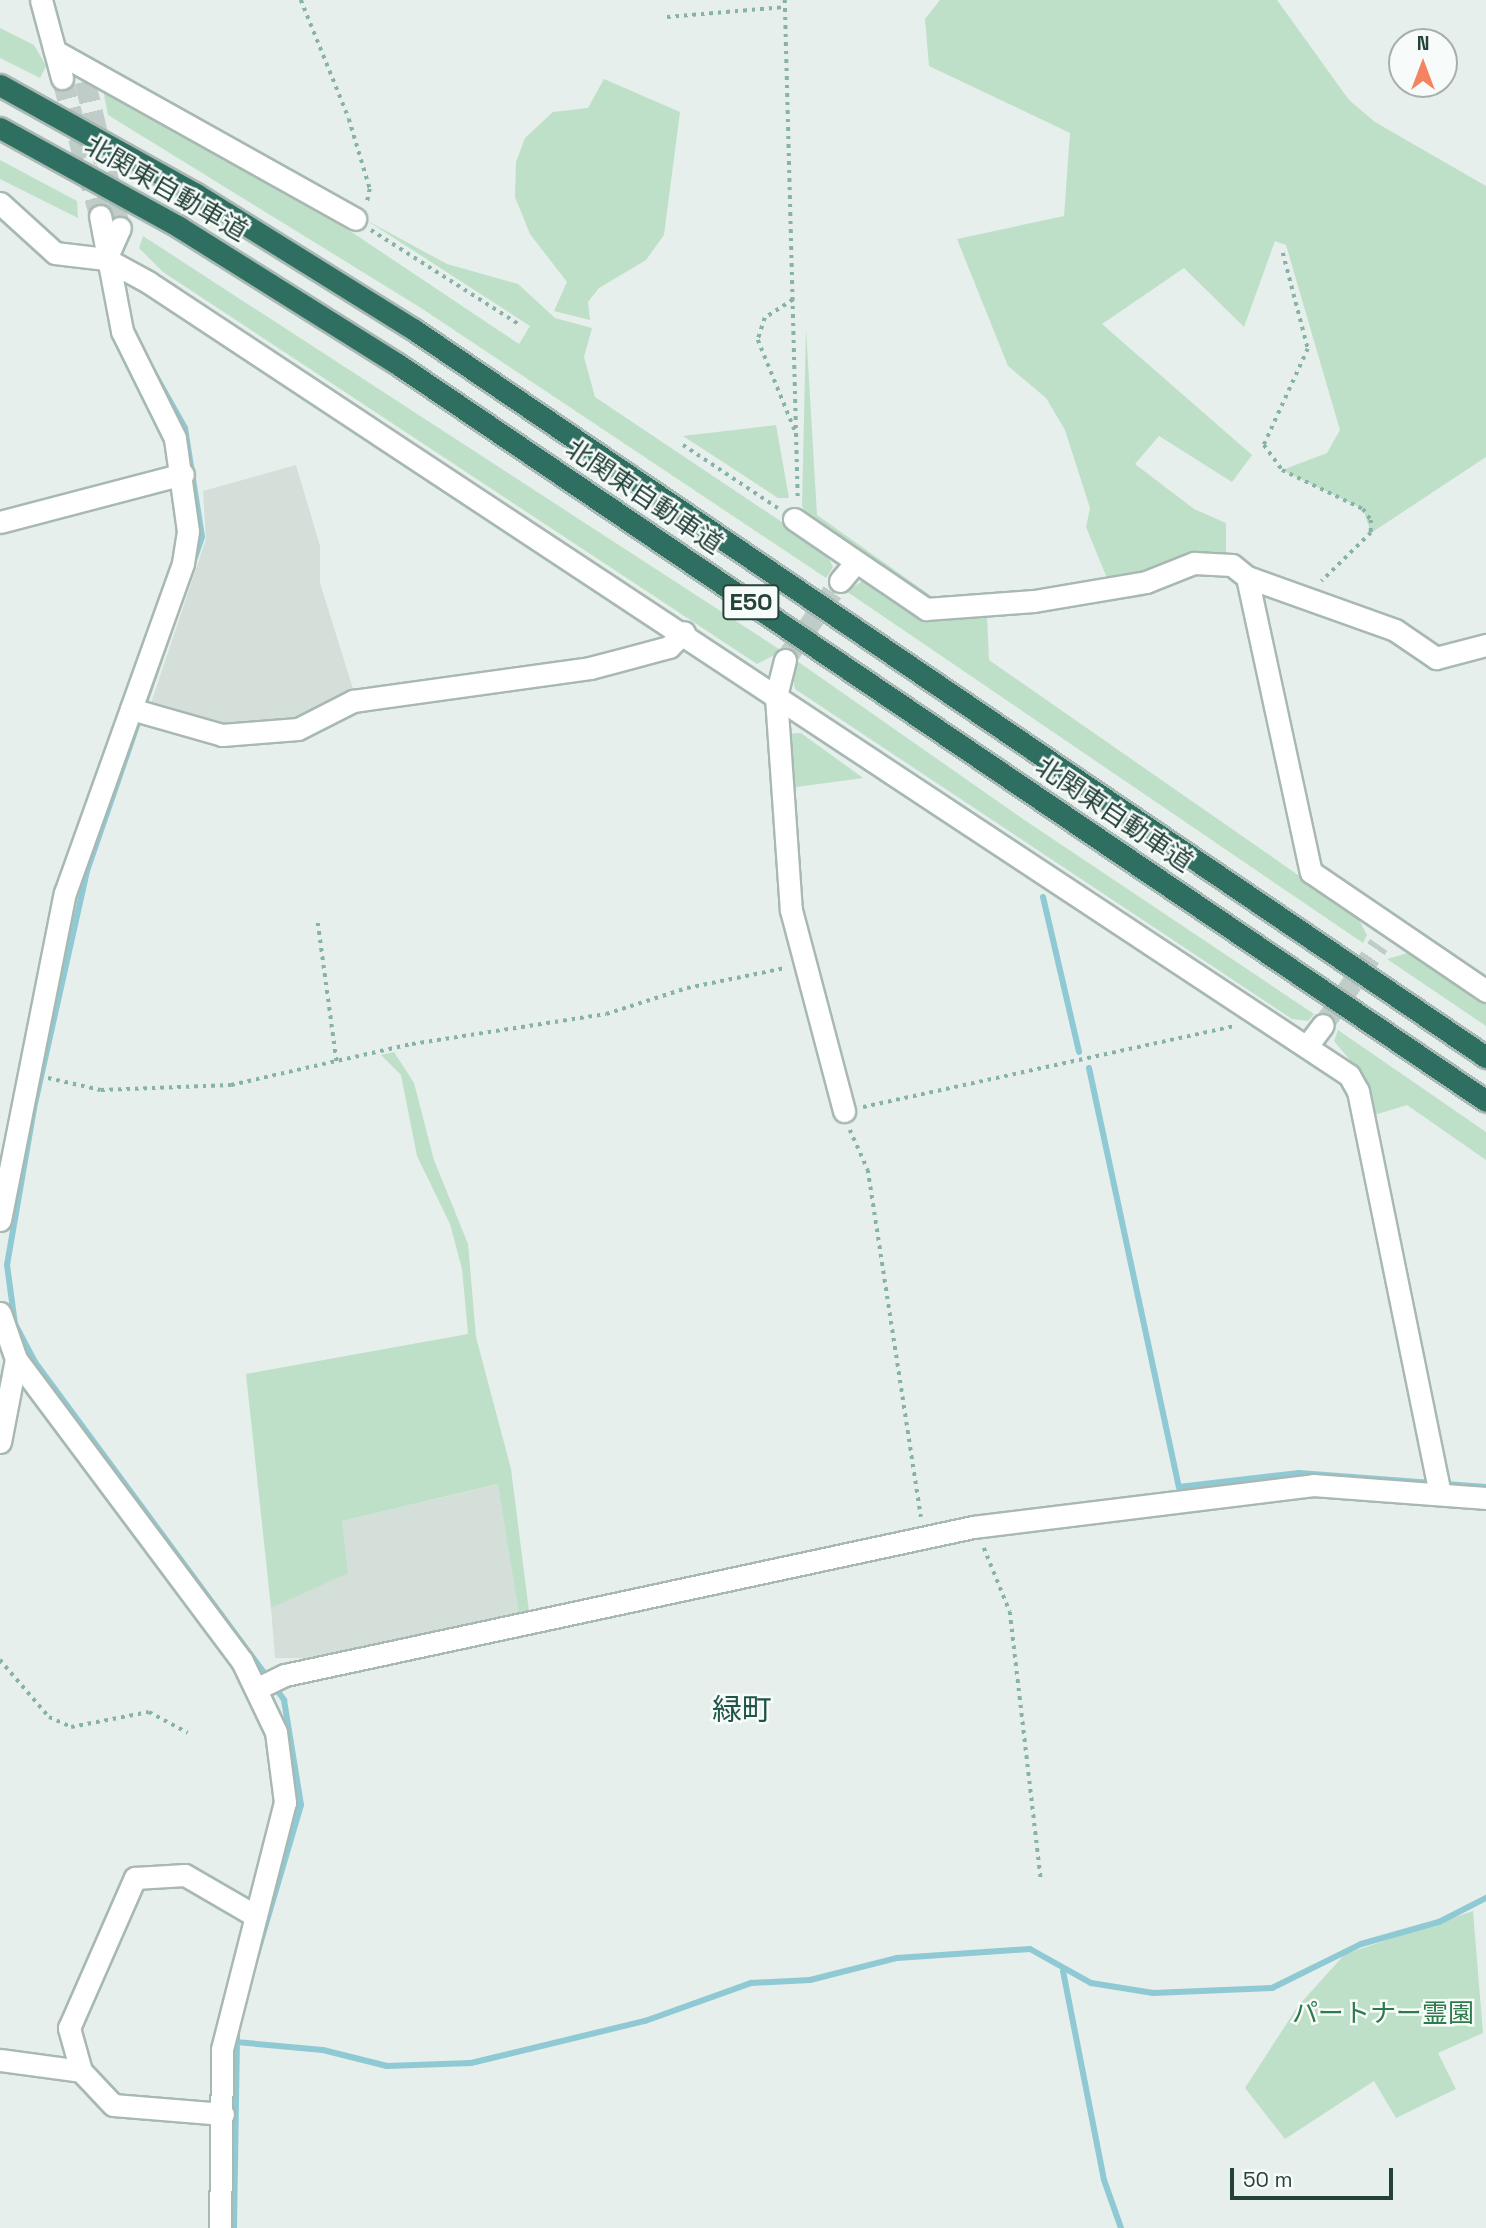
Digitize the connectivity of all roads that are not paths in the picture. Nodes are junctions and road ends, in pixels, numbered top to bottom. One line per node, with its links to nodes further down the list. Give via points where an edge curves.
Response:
1 (41, 0): 2 (street)
2 (55, 51): 3 (street); 8 (street, via 82,71)
3 (61, 78)
4 (0, 85): 25 (highway, 北関東自動車道 / E50, via 196,194 402,322)
5 (0, 128): 26 (highway, 北関東自動車道 / E50, via 180,227 373,349)
6 (0, 203): 10 (street, via 55,253)
7 (100, 216): 10 (street)
8 (355, 219)
9 (120, 228): 10 (street)
10 (106, 260): 11 (street, via 122,331 175,438); 17 (street)
11 (183, 474): 13 (street); 21 (street, via 183,563)
12 (794, 519): 14 (street)
13 (0, 522)
14 (855, 563): 15 (street, via 926,609 1116,589 1215,560); 16 (street)
15 (1248, 577): 18 (street, via 1308,594 1395,630 1436,658); 22 (street, via 1311,872 1385,936)
16 (840, 581)
17 (684, 632): 20 (street); 21 (street, via 669,647 590,668 354,701 298,729 222,735)
18 (1486, 645)
19 (785, 660): 20 (street)
20 (776, 697): 24 (street); 27 (street, via 789,894)
21 (131, 709): 28 (street, via 65,894 28,1071)
22 (1484, 985)
23 (1323, 1025): 24 (street)
24 (1307, 1046): 33 (street, via 1349,1075 1358,1091)
25 (1486, 1057)
26 (1486, 1101)
27 (844, 1111)
28 (7, 1137): 29 (street)
29 (0, 1220)
30 (0, 1313): 31 (street)
31 (16, 1359): 32 (street); 35 (street)
32 (0, 1442)
33 (1440, 1494): 34 (street); 35 (street, via 1313,1485 973,1528 285,1675)
34 (1486, 1498)
35 (260, 1687): 36 (street, via 276,1732 285,1802)
36 (254, 1915): 38 (street, via 185,1875 135,1878 69,2028); 39 (street, via 227,2014)
37 (0, 2060): 38 (street)
38 (81, 2071): 39 (street, via 113,2105)
39 (223, 2114): 40 (street)
40 (220, 2228)

